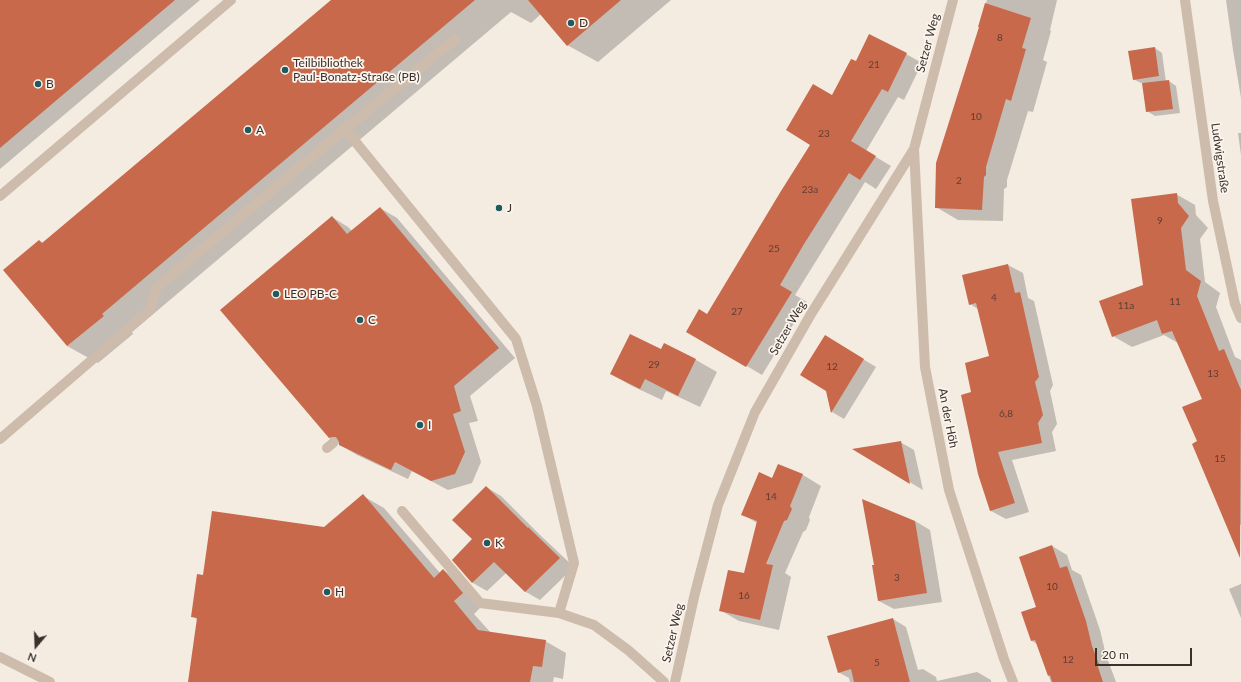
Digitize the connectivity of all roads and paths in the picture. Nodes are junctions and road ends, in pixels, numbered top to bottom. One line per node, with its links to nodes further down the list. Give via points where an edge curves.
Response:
1 (231, 0): 7 (street)
2 (953, 0): 6 (street, Setzer Weg)
3 (1185, 0): 8 (street, Ludwigstraße, via 1213,201 1235,304)
4 (455, 39): 5 (street)
5 (345, 129): 9 (street, via 158,287 150,310); 11 (street, via 516,339 537,406 574,562)
6 (914, 149): 15 (street, Setzer Weg, via 811,314 755,412 718,505); 16 (street, An der Höh, via 925,367 949,490)
7 (0, 196)
8 (1241, 318)
9 (0, 439)
10 (402, 511): 11 (street, via 480,603)
11 (559, 613): 14 (street, via 594,625 628,650)
12 (0, 657): 13 (street)
13 (50, 682)
14 (664, 682)
15 (675, 682)
16 (1013, 682)

